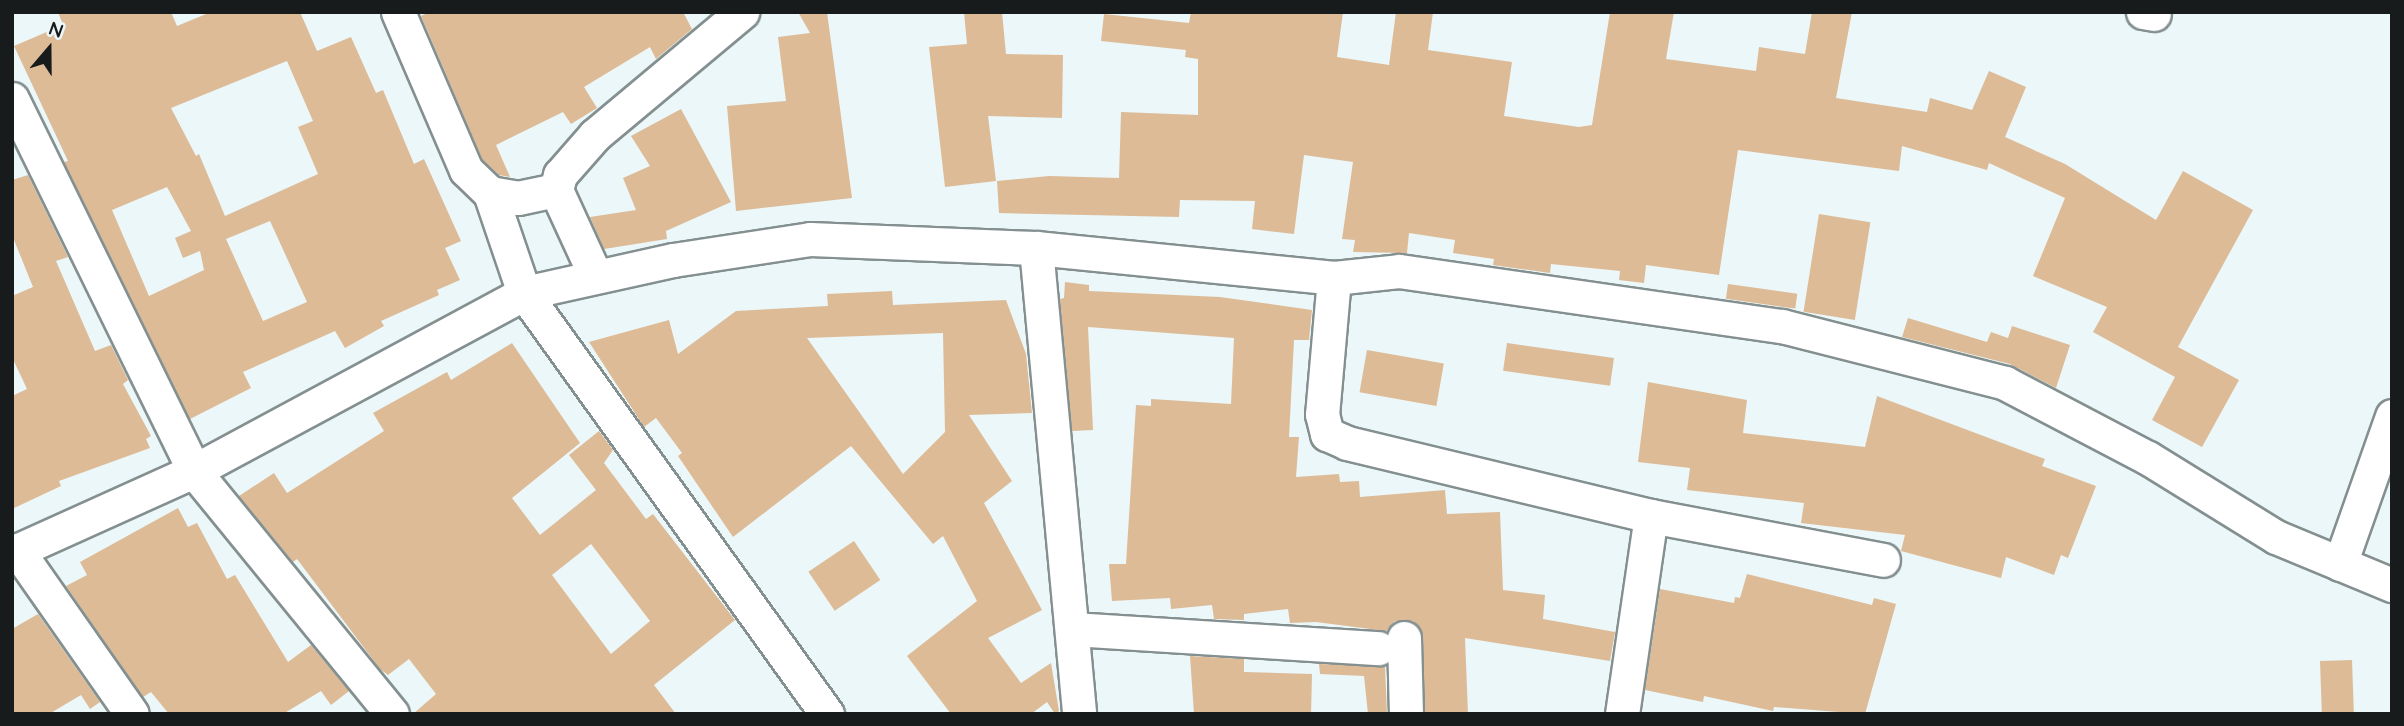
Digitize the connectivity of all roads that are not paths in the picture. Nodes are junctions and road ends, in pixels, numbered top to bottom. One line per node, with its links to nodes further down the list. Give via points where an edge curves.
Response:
1 (398, 12): 6 (street, via 466,170)
2 (742, 12): 5 (street, via 595,135 560,175)
3 (12, 99): 4 (street)
4 (20, 137): 12 (street)
5 (555, 190): 6 (street, via 518,198); 8 (street)
6 (490, 193): 10 (street)
7 (1036, 248): 8 (street, via 810,239); 9 (street); 18 (street)
8 (595, 275): 10 (street)
9 (1334, 278): 13 (street, via 1322,414 1327,434 1347,443); 16 (street, via 1399,271 1783,326 2005,383 2148,458 2276,537)
10 (524, 293): 12 (street); 21 (street)
11 (2392, 416): 16 (street)
12 (194, 471): 14 (street); 20 (street)
13 (1651, 516): 15 (street); 24 (street)
14 (15, 551): 19 (street)
15 (1883, 560)
16 (2340, 564): 17 (street)
17 (2392, 585)
18 (1073, 629): 22 (street); 23 (street, via 1391,643)
19 (132, 714)
20 (392, 714)
21 (827, 714)
22 (1079, 714)
23 (1406, 714)
24 (1622, 714)

